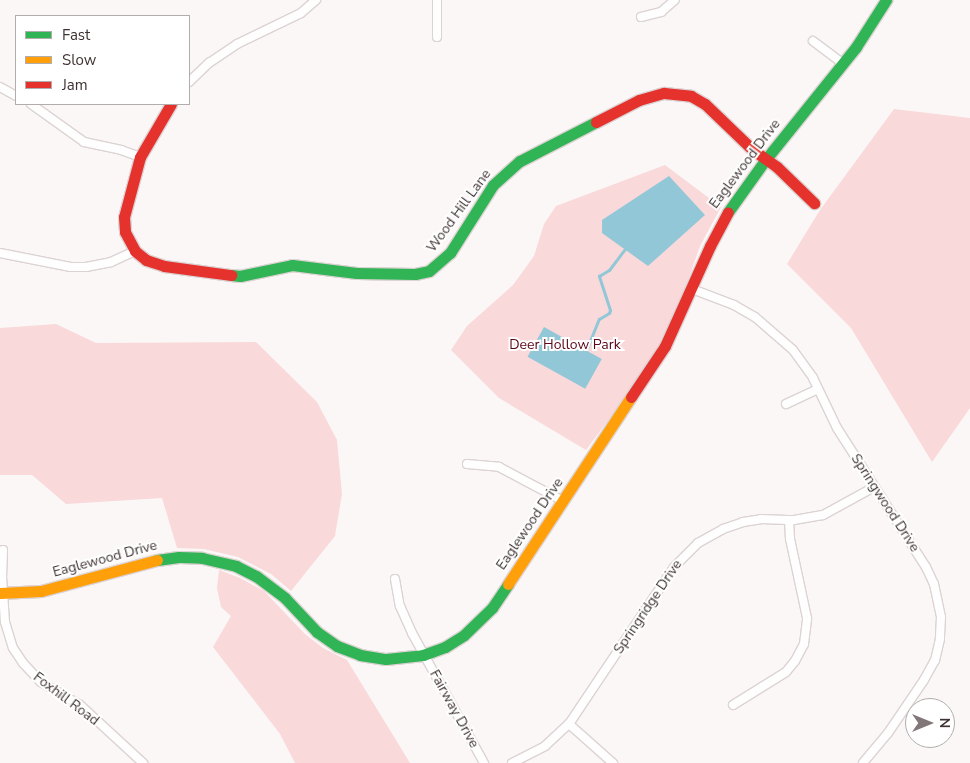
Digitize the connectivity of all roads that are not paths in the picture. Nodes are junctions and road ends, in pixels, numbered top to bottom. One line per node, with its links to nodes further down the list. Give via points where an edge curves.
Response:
1 (316, 0): 9 (street, via 301,13 237,44)
2 (437, 0): 6 (street)
3 (675, 0): 5 (street, via 661,12)
4 (886, 0): 8 (main road, Eaglewood Drive)
5 (641, 16)
6 (437, 37)
7 (813, 41): 8 (street)
8 (842, 64): 15 (main road, Eaglewood Drive)
9 (190, 81)
10 (0, 87): 11 (street)
11 (15, 95)
12 (32, 105): 14 (street, via 84,142)
13 (170, 105): 14 (main road)
14 (140, 157): 17 (main road, via 124,217 125,232)
15 (766, 159): 16 (main road, Wood Hill Lane); 17 (main road, Wood Hill Lane, via 699,100 673,93 656,94 516,164 488,191 445,258 435,268 422,273 348,273 292,265 234,276 156,264); 19 (main road, Eaglewood Drive, via 721,222)
16 (814, 203)
17 (135, 251): 18 (street, via 111,262 86,267)
18 (0, 253)
19 (692, 289): 20 (street, Springwood Drive, via 734,305 766,324 793,350); 24 (main road, Eaglewood Drive, via 665,346)
20 (818, 389): 21 (street); 23 (street, Springwood Drive)
21 (786, 404)
22 (467, 464): 24 (street, via 498,467)
23 (874, 486): 25 (street, Springridge Drive, via 828,513); 36 (street, Springwood Drive, via 930,574 940,606 941,628 938,650 930,670)
24 (563, 501): 29 (main road, Eaglewood Drive, via 483,618 455,642)
25 (789, 520): 30 (street, via 807,618 804,644 786,672); 31 (street, Springridge Drive, via 761,519 733,525 706,538 685,554)
26 (3, 550): 28 (street, Foxhill Road)
27 (395, 579): 29 (street, Fairway Drive, via 400,606)
28 (1, 593): 29 (main road, Eaglewood Drive, via 41,591 156,560 202,558 236,566 256,576 285,598 317,632 348,651 386,659); 32 (street, Foxhill Road, via 10,638 28,670 80,706)
29 (423, 655): 33 (street, Fairway Drive)
30 (733, 706)
31 (569, 724): 34 (street, Springridge Drive, via 544,746); 35 (street)
32 (143, 763)
33 (484, 763)
34 (512, 763)
35 (613, 763)
36 (863, 763)

